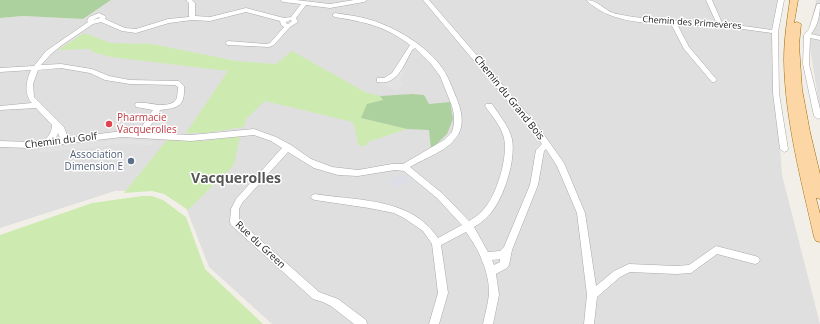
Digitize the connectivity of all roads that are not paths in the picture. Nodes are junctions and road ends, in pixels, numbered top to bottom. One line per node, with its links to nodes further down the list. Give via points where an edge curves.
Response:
1 (189, 0): 13 (street, via 192,3)
2 (283, 0): 10 (street)
3 (364, 0): 10 (street, via 330,6)
4 (426, 0): 40 (street, Chemin du Grand Bois)
5 (589, 0): 16 (street, Chemin des Primevères, via 612,15 644,21)
6 (709, 0): 17 (street)
7 (781, 0): 19 (street)
8 (794, 0): 47 (main road, via 788,41 789,78 798,135)
9 (800, 0): 44 (main road, via 796,30 797,79)
10 (304, 4): 14 (street)
11 (819, 5): 20 (street, via 812,29)
12 (335, 15): 23 (street, via 383,26)
13 (192, 18): 15 (street, via 210,19 246,10); 24 (street, via 168,21 136,31 124,30 101,20 102,16 94,16 90,19 92,22 56,46)
14 (292, 19): 15 (street); 18 (street, via 295,22)
15 (284, 20): 18 (street, via 283,24)
16 (673, 22): 17 (street, Chemin des Primevères); 27 (street, via 686,48)
17 (720, 24): 19 (street, Chemin des Primevères)
18 (288, 26): 22 (street, via 267,46)
19 (775, 32): 42 (street, via 776,93)
20 (807, 35): 21 (street); 33 (street, via 806,64)
21 (820, 38)
22 (228, 42)
23 (413, 45): 26 (street, via 393,77 389,80); 43 (street, via 443,75 456,107 459,123 456,132 448,141)
24 (36, 66): 25 (street); 28 (street, via 30,80 29,91); 32 (street, via 61,66 92,71 107,78 130,82 177,83 181,86 182,98 178,104)
25 (0, 70)
26 (379, 80)
27 (714, 80)
28 (37, 105): 31 (street); 34 (street)
29 (139, 105): 32 (street)
30 (489, 106): 46 (street, via 508,138 506,166 497,195 487,212)
31 (0, 108)
32 (158, 108): 35 (street)
33 (818, 116)
34 (56, 124): 36 (street); 37 (street)
35 (141, 134): 37 (street, Chemin du Golf); 41 (street, Chemin du Golf, via 195,138 254,132)
36 (54, 135): 37 (street); 38 (street)
37 (64, 137): 38 (street, Chemin du Golf)
38 (47, 143): 39 (street, Chemin du Golf, via 21,146)
39 (0, 144)
40 (546, 144): 49 (street, via 540,150 534,185); 53 (street, Chemin du Grand Bois, via 561,165 581,214)
41 (288, 147): 43 (street, Chemin du Golf, via 308,161 331,170 360,172); 54 (street, Rue du Green, via 239,201 234,209 234,222 317,296 331,300)
42 (784, 149)
43 (404, 168): 46 (street, via 453,206)
44 (820, 195)
45 (315, 197): 48 (street, via 372,205 406,214 418,221)
46 (468, 226): 48 (street); 50 (street)
47 (820, 237)
48 (436, 243): 55 (street, via 443,293)
49 (507, 250): 50 (street, via 502,255); 52 (street, via 504,264)
50 (485, 257): 52 (street)
51 (755, 260): 53 (street, via 716,250 691,269 629,268 617,274)
52 (490, 272): 56 (street, via 494,292)
53 (592, 295): 57 (street, Chemin du Grand Bois)
54 (362, 324)
55 (434, 324)
56 (488, 324)
57 (589, 324)

